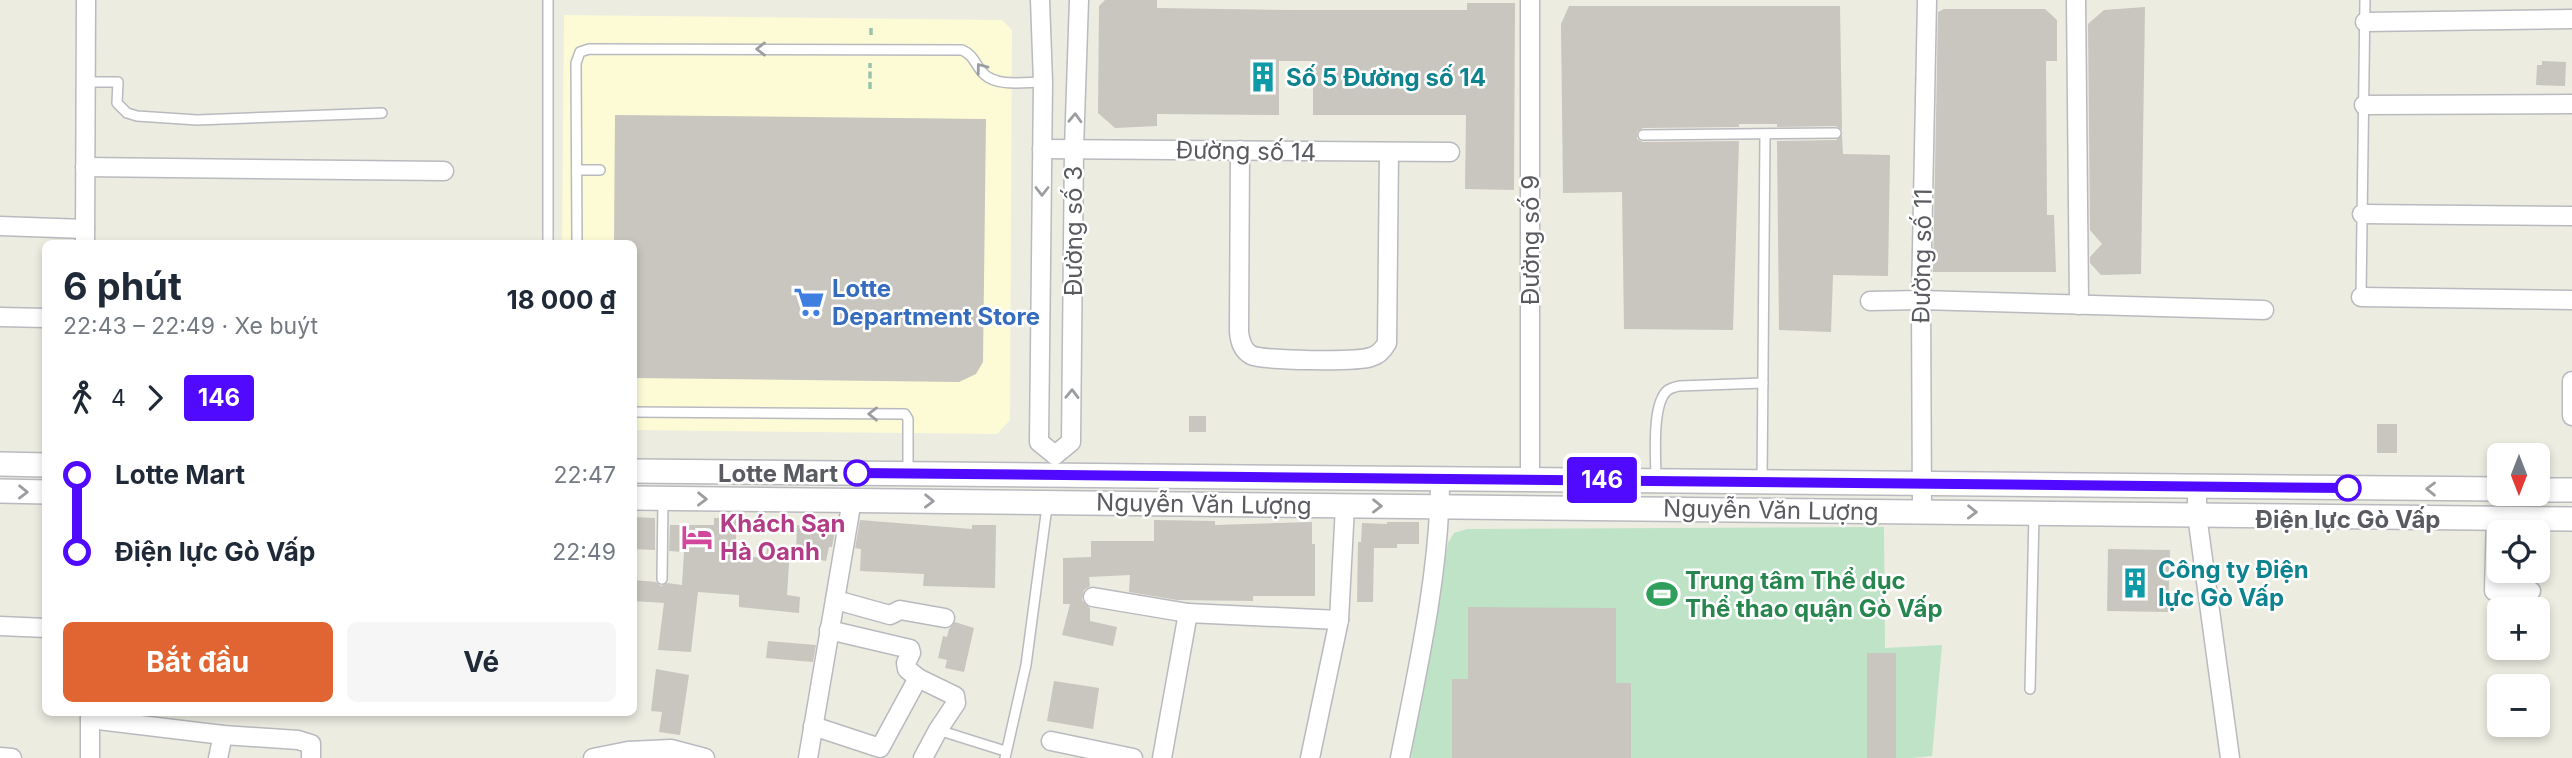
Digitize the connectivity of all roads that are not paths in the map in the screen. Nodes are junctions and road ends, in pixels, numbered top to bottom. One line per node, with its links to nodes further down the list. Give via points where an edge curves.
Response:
1 (86, 0): 11 (street)
2 (548, 0): 32 (lane)
3 (1040, 0): 12 (street, Đường số 3)
4 (1079, 0): 20 (street, Đường số 3, one-way to 4)
5 (1530, 0): 52 (street, Đường số 9)
6 (1927, 0): 35 (street, Đường số 11)
7 (2076, 0): 38 (street)
8 (2365, 0): 10 (lane)
9 (2572, 19): 10 (street)
10 (2365, 22): 14 (lane)
11 (85, 82): 15 (lane, via 118,82 117,103 137,116 197,121); 24 (street)
12 (1043, 82): 19 (street, Đường số 3); 25 (lane, one-way to 25, via 993,81 971,54 962,50 589,49 580,52 576,63)
13 (2572, 104): 14 (street)
14 (2364, 105): 28 (lane)
15 (382, 113)
16 (1836, 133): 17 (lane)
17 (1765, 134): 18 (lane); 43 (lane)
18 (1643, 135)
19 (1042, 149): 20 (street, Đường số 14); 48 (street, Đường số 3, one-way to 48, via 1039,442)
20 (1074, 149): 21 (street, Đường số 14); 48 (street, Đường số 3, one-way to 20, via 1071,442)
21 (1240, 150): 22 (street, Đường số 14); 22 (street, via 1242,346 1261,358 1310,359 1367,359 1387,343)
22 (1389, 152): 23 (street, Đường số 14)
23 (1450, 152)
24 (85, 167): 27 (street); 31 (street)
25 (577, 170): 26 (lane); 33 (lane)
26 (600, 170)
27 (444, 171)
28 (2362, 214): 29 (street); 34 (lane)
29 (2572, 216)
30 (0, 226): 31 (street)
31 (85, 236)
32 (548, 240)
33 (577, 240)
34 (2361, 297): 36 (street)
35 (1921, 300): 37 (street); 38 (street); 55 (street, Đường số 11)
36 (2572, 300)
37 (1870, 301)
38 (2079, 305): 39 (street)
39 (2264, 310)
40 (0, 317): 41 (street)
41 (42, 318)
42 (2572, 381): 45 (street)
43 (1763, 383): 53 (lane, via 1679,386 1667,391 1656,429); 54 (lane)
44 (637, 412): 50 (lane, one-way to 44, via 905,414)
45 (2572, 416)
46 (0, 464): 47 (street)
47 (42, 465)
48 (1055, 465): 50 (street, Nguyễn Văn Lượng); 51 (street, Nguyễn Văn Lượng); 65 (street)
49 (637, 471): 50 (street, Nguyễn Văn Lượng)
50 (908, 473)
51 (1440, 479): 52 (street, Nguyễn Văn Lượng); 67 (street)
52 (1530, 480): 53 (street, Nguyễn Văn Lượng)
53 (1656, 481): 54 (street, Nguyễn Văn Lượng)
54 (1762, 482): 55 (street, Nguyễn Văn Lượng)
55 (1922, 484): 56 (street, Nguyễn Văn Lượng); 68 (street, Đường số 11)
56 (2197, 486): 57 (street, Nguyễn Văn Lượng, one-way to 56); 70 (street)
57 (2487, 489)
58 (2550, 490): 59 (street)
59 (2572, 490)
60 (0, 491): 61 (street, one-way to 61)
61 (42, 492)
62 (637, 498): 63 (street, Nguyễn Văn Lượng)
63 (663, 498): 64 (street, Nguyễn Văn Lượng, one-way to 64); 73 (lane)
64 (852, 500): 65 (street, Nguyễn Văn Lượng, one-way to 65); 76 (street)
65 (1053, 502): 66 (street, Nguyễn Văn Lượng); 90 (lane, via 1046,514 1026,665)
66 (1345, 506): 67 (street, Nguyễn Văn Lượng, one-way to 67); 79 (street)
67 (1440, 507): 68 (street, Nguyễn Văn Lượng); 103 (street, via 1420,663)
68 (1922, 512): 69 (street, Nguyễn Văn Lượng, one-way to 69)
69 (2034, 513): 70 (street, Nguyễn Văn Lượng); 84 (lane)
70 (2197, 515): 71 (street, Nguyễn Văn Lượng); 104 (street)
71 (2496, 518): 72 (street, Nguyễn Văn Lượng); 74 (street, via 2494,591)
72 (2572, 519)
73 (662, 579)
74 (2531, 592)
75 (1093, 597): 77 (street)
76 (835, 600): 78 (street, via 890,615 900,610); 82 (street)
77 (1188, 613): 79 (street); 101 (street)
78 (945, 618)
79 (1339, 620): 102 (street)
80 (0, 626): 81 (street)
81 (42, 628)
82 (829, 630): 83 (street, via 910,649 906,667); 86 (street)
83 (918, 678): 86 (street, via 880,748); 87 (street, via 955,696 956,703)
84 (2030, 689)
85 (90, 716): 88 (street); 93 (street)
86 (813, 726): 98 (street)
87 (938, 730): 90 (lane); 99 (street)
88 (223, 735): 94 (street); 95 (street, via 298,740 311,744)
89 (1051, 741): 100 (street)
90 (1005, 755)
91 (0, 757): 92 (street)
92 (12, 758)
93 (90, 758)
94 (218, 758)
95 (311, 758)
96 (593, 758): 97 (street, via 671,749)
97 (705, 758)
98 (808, 758)
99 (923, 758)
100 (1133, 758)
101 (1162, 758)
102 (1310, 758)
103 (1400, 758)
104 (2230, 758)

